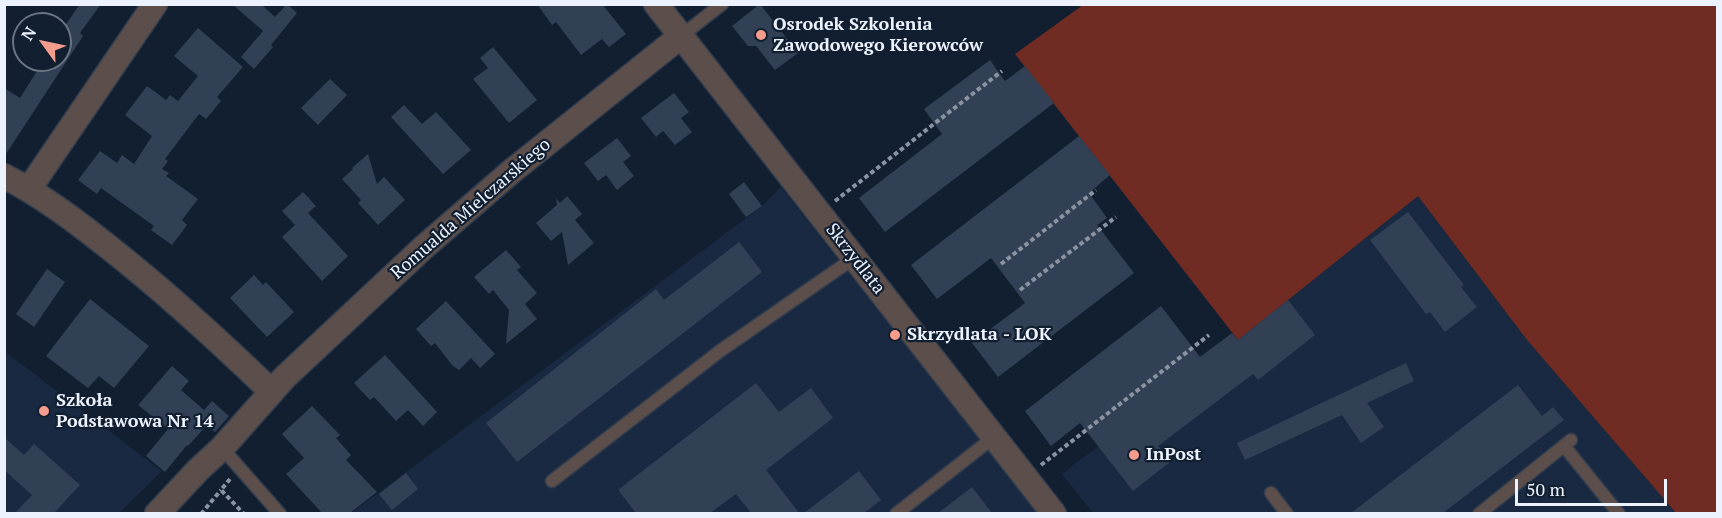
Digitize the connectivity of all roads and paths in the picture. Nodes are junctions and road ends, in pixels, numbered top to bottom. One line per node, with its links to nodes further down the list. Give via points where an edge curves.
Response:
1 (155, 4): 7 (street)
2 (656, 4): 4 (street, Skrzydlata)
3 (722, 4): 4 (lane)
4 (681, 36): 9 (street, Skrzydlata); 15 (street, Romualda Mielczarskiego, via 424,247)
5 (1002, 71): 9 (path)
6 (4, 176): 7 (street)
7 (29, 189): 15 (street, via 142,273)
8 (1096, 190): 12 (path)
9 (819, 213): 11 (street, Skrzydlata)
10 (1116, 217): 13 (path)
11 (854, 258): 16 (street, Skrzydlata); 19 (lane, via 720,351)
12 (1001, 264)
13 (1020, 290)
14 (1209, 335): 18 (path)
15 (272, 392): 17 (street, Romualda Mielczarskiego)
16 (994, 437): 18 (street, Skrzydlata); 25 (lane)
17 (222, 448): 22 (street, Romualda Mielczarskiego); 24 (lane)
18 (1025, 477): 26 (street, Skrzydlata)
19 (552, 482)
20 (221, 490): 23 (path)
21 (1271, 493): 27 (lane)
22 (157, 513)
23 (201, 513)
24 (280, 513)
25 (896, 513)
26 (1054, 513)
27 (1287, 513)
28 (1479, 513): 29 (lane, via 1567,443)
29 (1619, 513)

